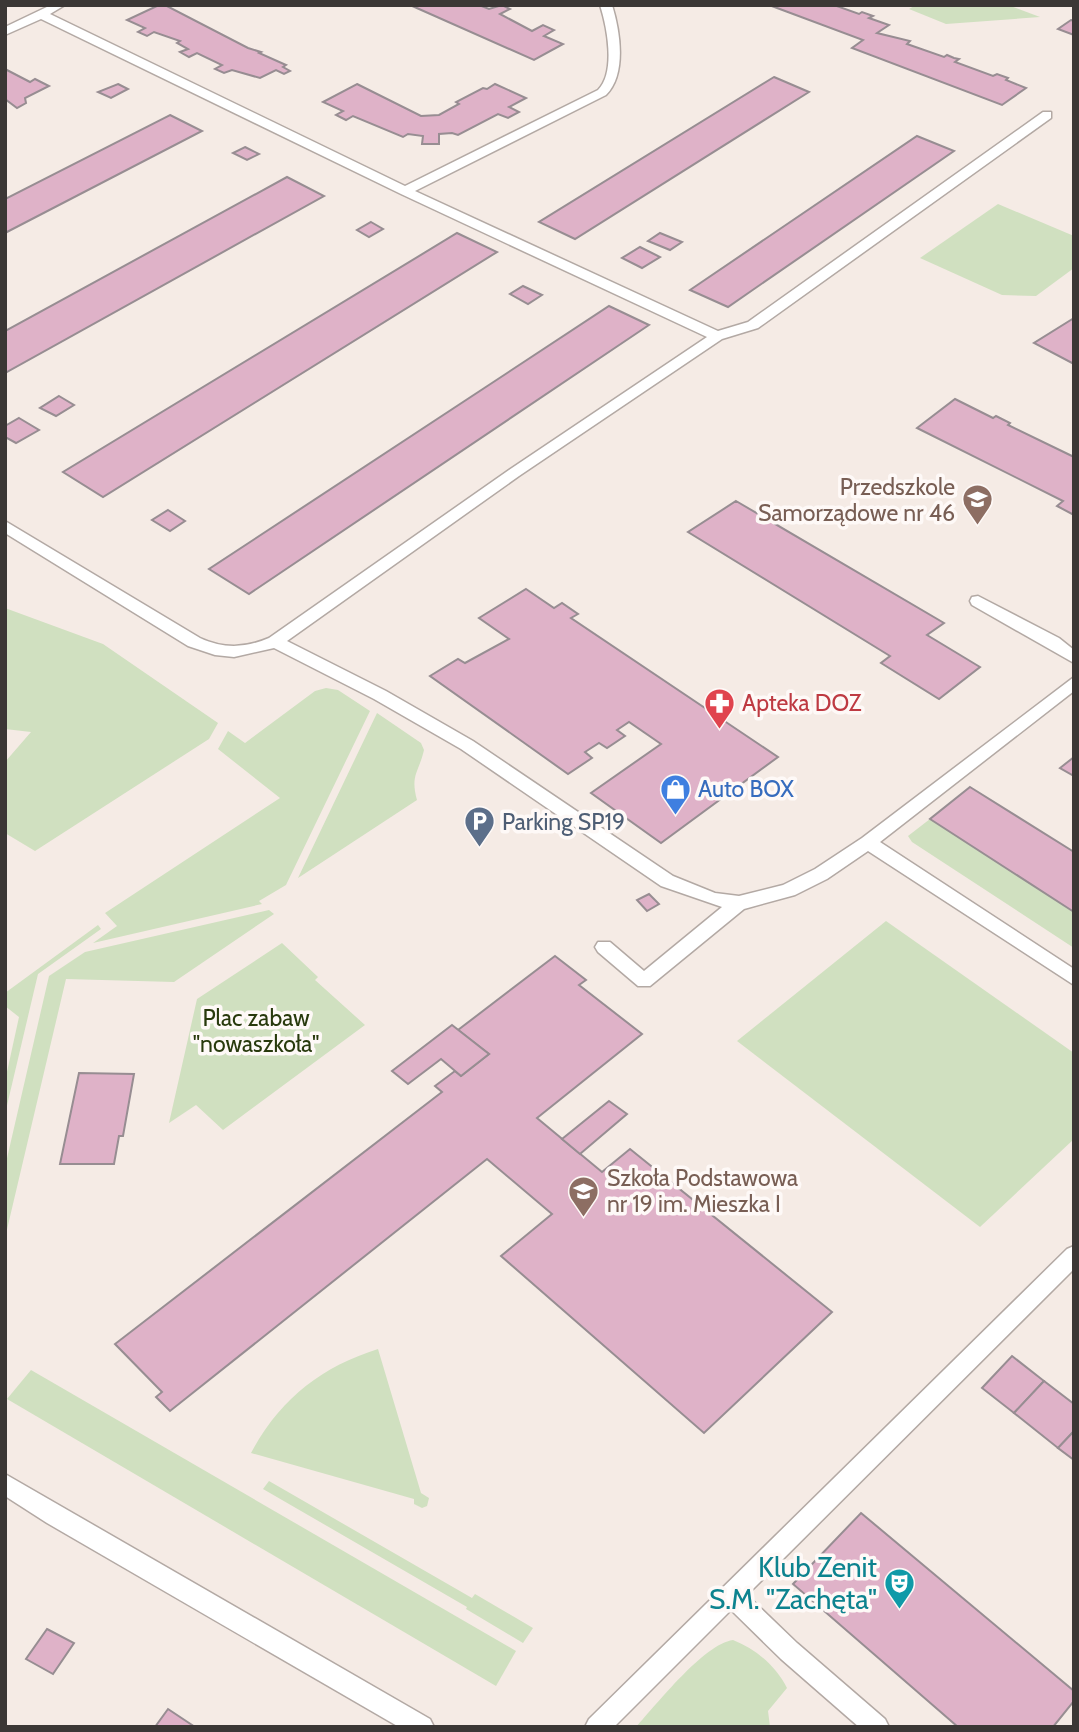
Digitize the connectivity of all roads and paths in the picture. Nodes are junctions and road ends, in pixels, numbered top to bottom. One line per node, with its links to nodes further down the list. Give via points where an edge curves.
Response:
1 (60, 5): 3 (lane)
2 (606, 5): 6 (lane, via 612,60 611,79 604,92)
3 (41, 14): 4 (lane); 6 (lane)
4 (5, 32)
5 (1047, 115): 7 (lane, via 753,325)
6 (405, 191): 7 (lane)
7 (717, 336): 10 (lane)
8 (5, 526): 10 (lane, via 207,649 253,651)
9 (978, 601): 11 (lane)
10 (275, 642): 14 (lane, via 467,745 667,881 713,899)
11 (1074, 658)
12 (1074, 682): 13 (lane)
13 (868, 842): 14 (lane, via 789,890); 16 (lane)
14 (739, 903): 15 (lane, via 644,981)
15 (604, 947)
16 (1074, 978)
17 (1074, 1255): 19 (lane)
18 (5, 1484): 20 (lane)
19 (731, 1595): 21 (lane); 22 (lane)
20 (422, 1727)
21 (597, 1727)
22 (877, 1727)

